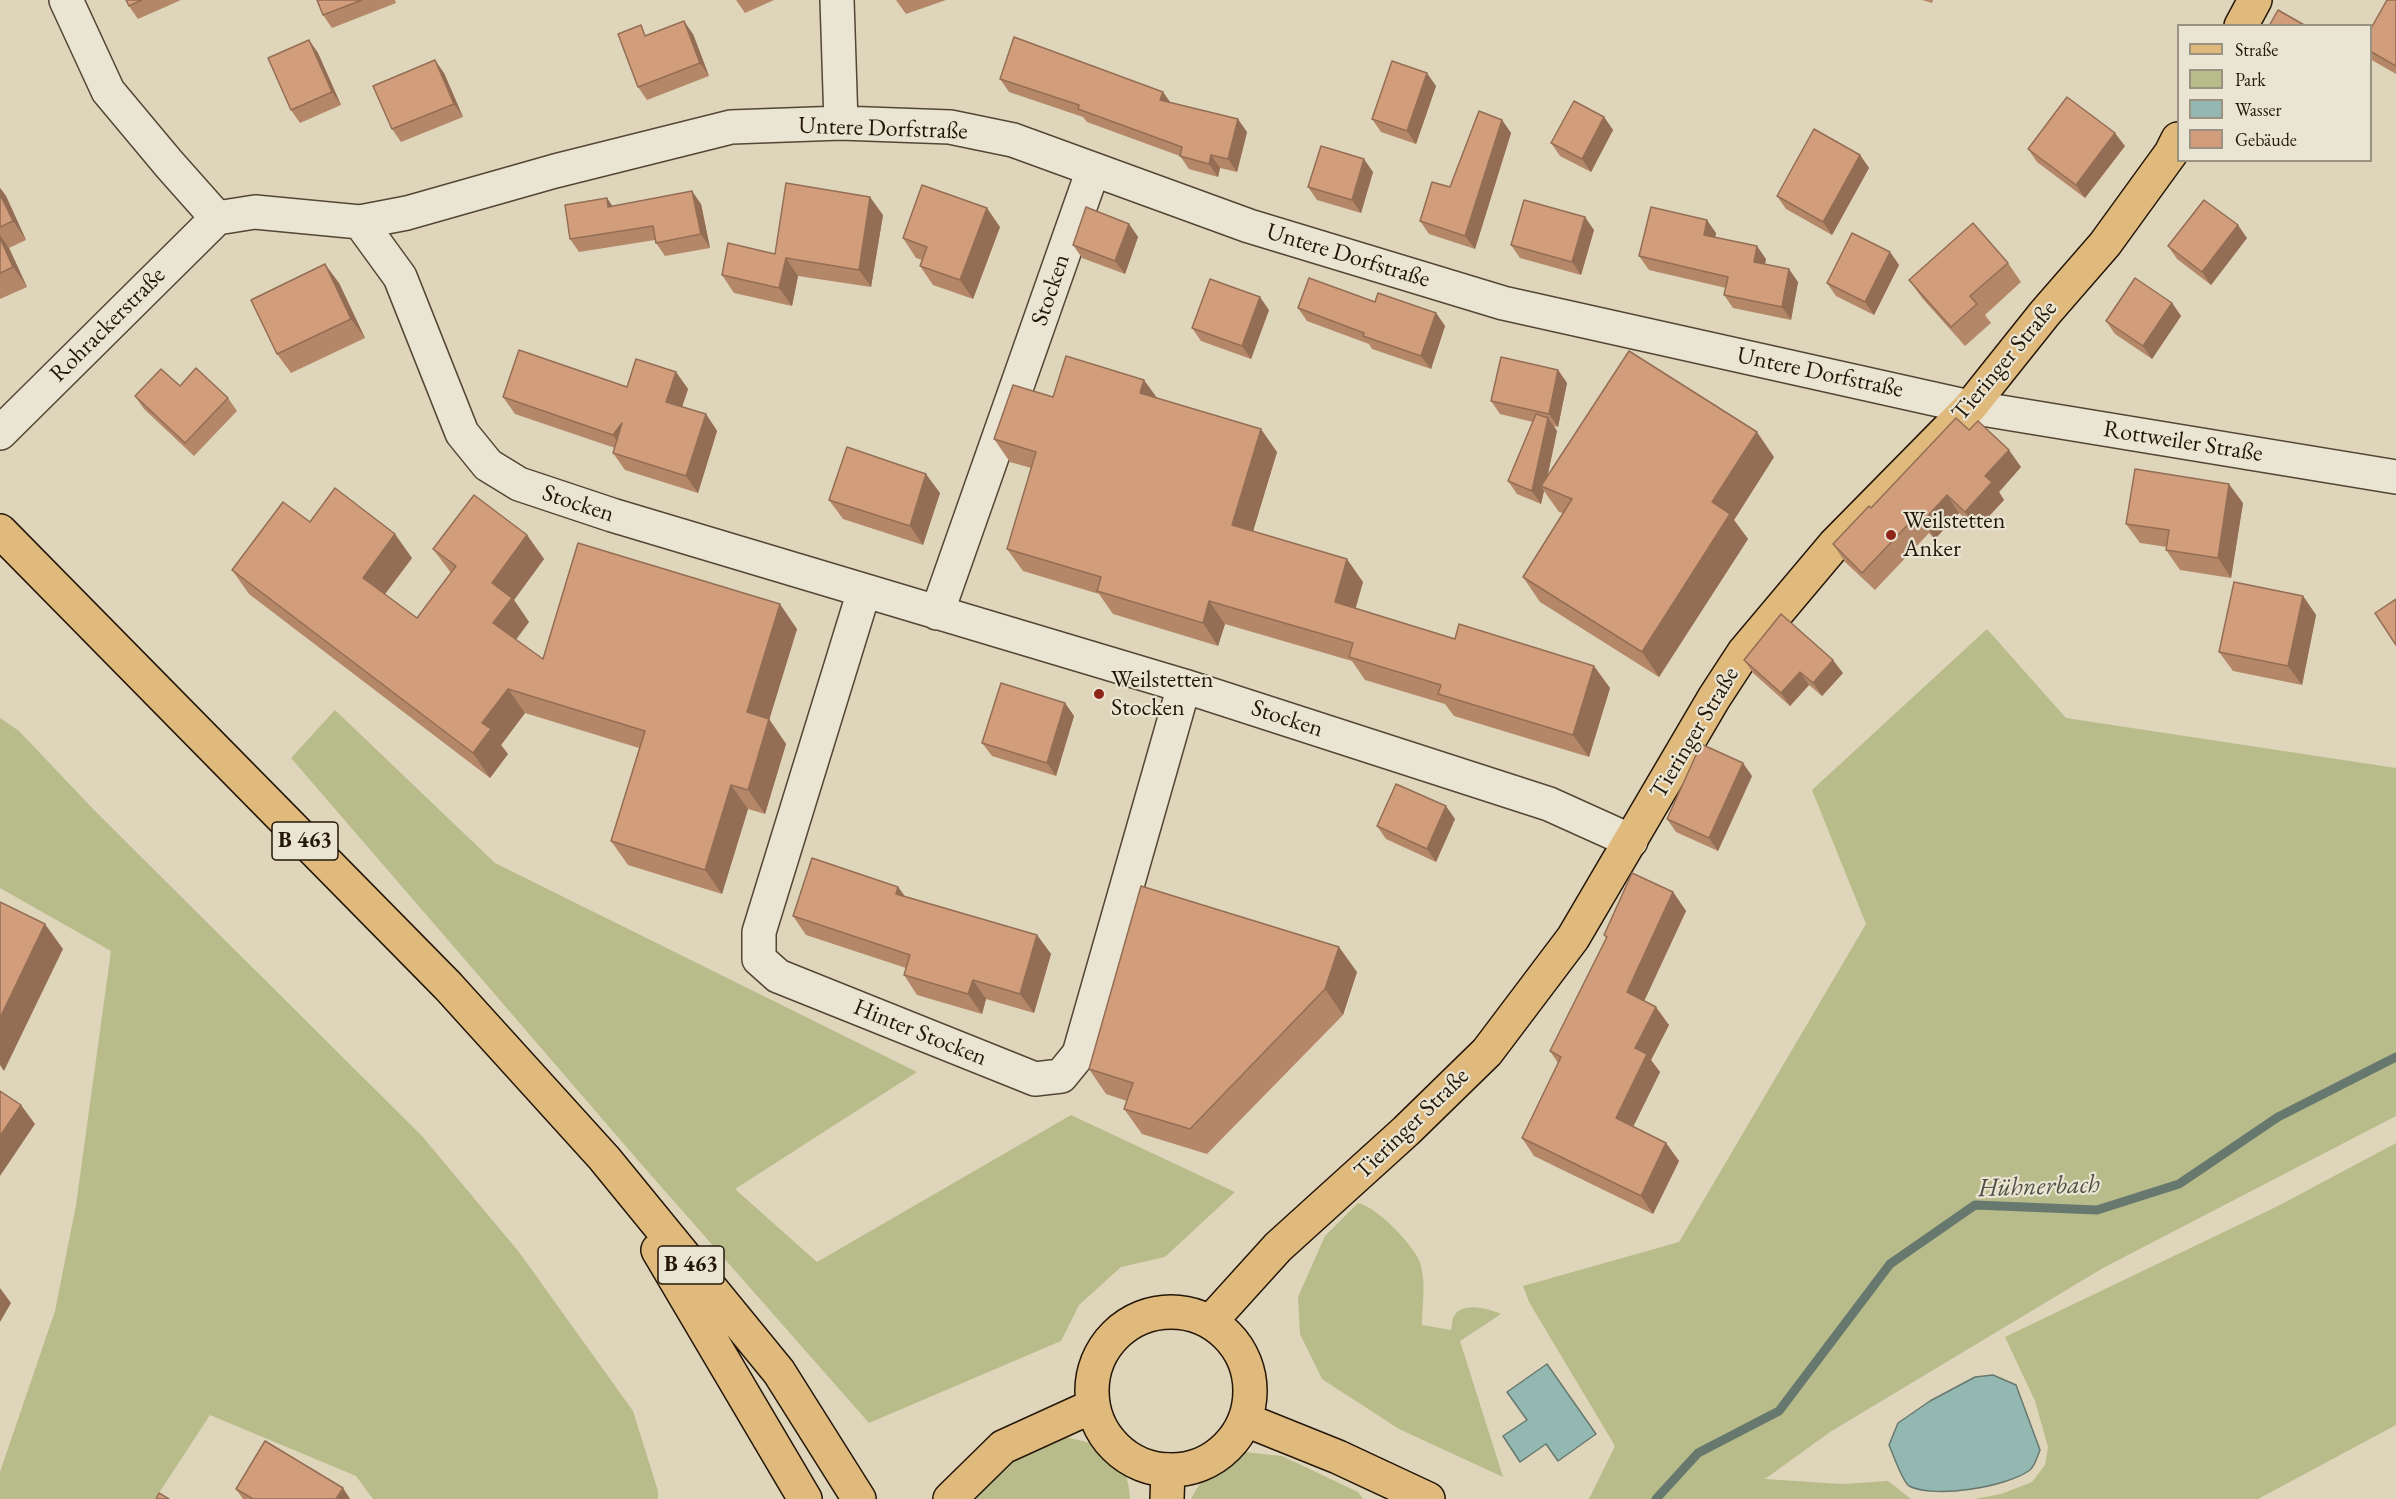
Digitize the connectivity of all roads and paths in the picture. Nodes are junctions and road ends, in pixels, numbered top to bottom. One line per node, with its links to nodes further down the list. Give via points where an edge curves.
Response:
1 (66, 0): 8 (street, via 108,91)
2 (837, 0): 5 (street)
3 (2255, 0): 4 (main road)
4 (2242, 24)
5 (841, 123): 7 (street, Untere Dorfstraße, via 950,127 1013,140); 9 (street, Untere Dorfstraße, via 731,127)
6 (2177, 141): 10 (main road, Tieringer Straße, via 2105,244)
7 (1094, 170): 10 (street, Untere Dorfstraße, via 1249,226 1503,303); 15 (street, Stocken)
8 (217, 218): 9 (street, Untere Dorfstraße, via 255,212); 11 (street, Rohrackerstraße)
9 (360, 222): 14 (street, Stocken, via 400,277 462,433 488,465 519,484)
10 (1970, 407): 12 (street, Rottweiler Straße); 17 (main road, Tieringer Straße, via 1834,545 1744,652)
11 (0, 433)
12 (2396, 477)
13 (0, 531): 18 (main road, B 463, via 448,986)
14 (864, 591): 15 (street, Stocken); 16 (street, Hinter Stocken, via 759,932 759,959 778,976 1035,1079 1061,1076 1079,1054)
15 (937, 613): 16 (street, Stocken)
16 (1184, 686): 17 (street, Stocken, via 1549,804)
17 (1631, 841): 19 (main road, Tieringer Straße, via 1573,938 1487,1052 1278,1247)
18 (604, 1158): 23 (main road, B 463, via 779,1372); 24 (main road, B 463)
19 (1211, 1321): 20 (main road, via 1186,1312 1161,1311 1136,1319 1114,1334 1099,1355 1092,1380); 21 (main road, via 1229,1335 1250,1375 1251,1398)
20 (1093, 1406): 22 (main road, via 1102,1431 1119,1451); 25 (main road, via 1004,1447)
21 (1246, 1420): 22 (main road, via 1233,1441 1215,1458 1193,1467); 26 (main road)
22 (1168, 1485)
23 (855, 1492)
24 (805, 1499)
25 (950, 1499)
26 (1428, 1499)

